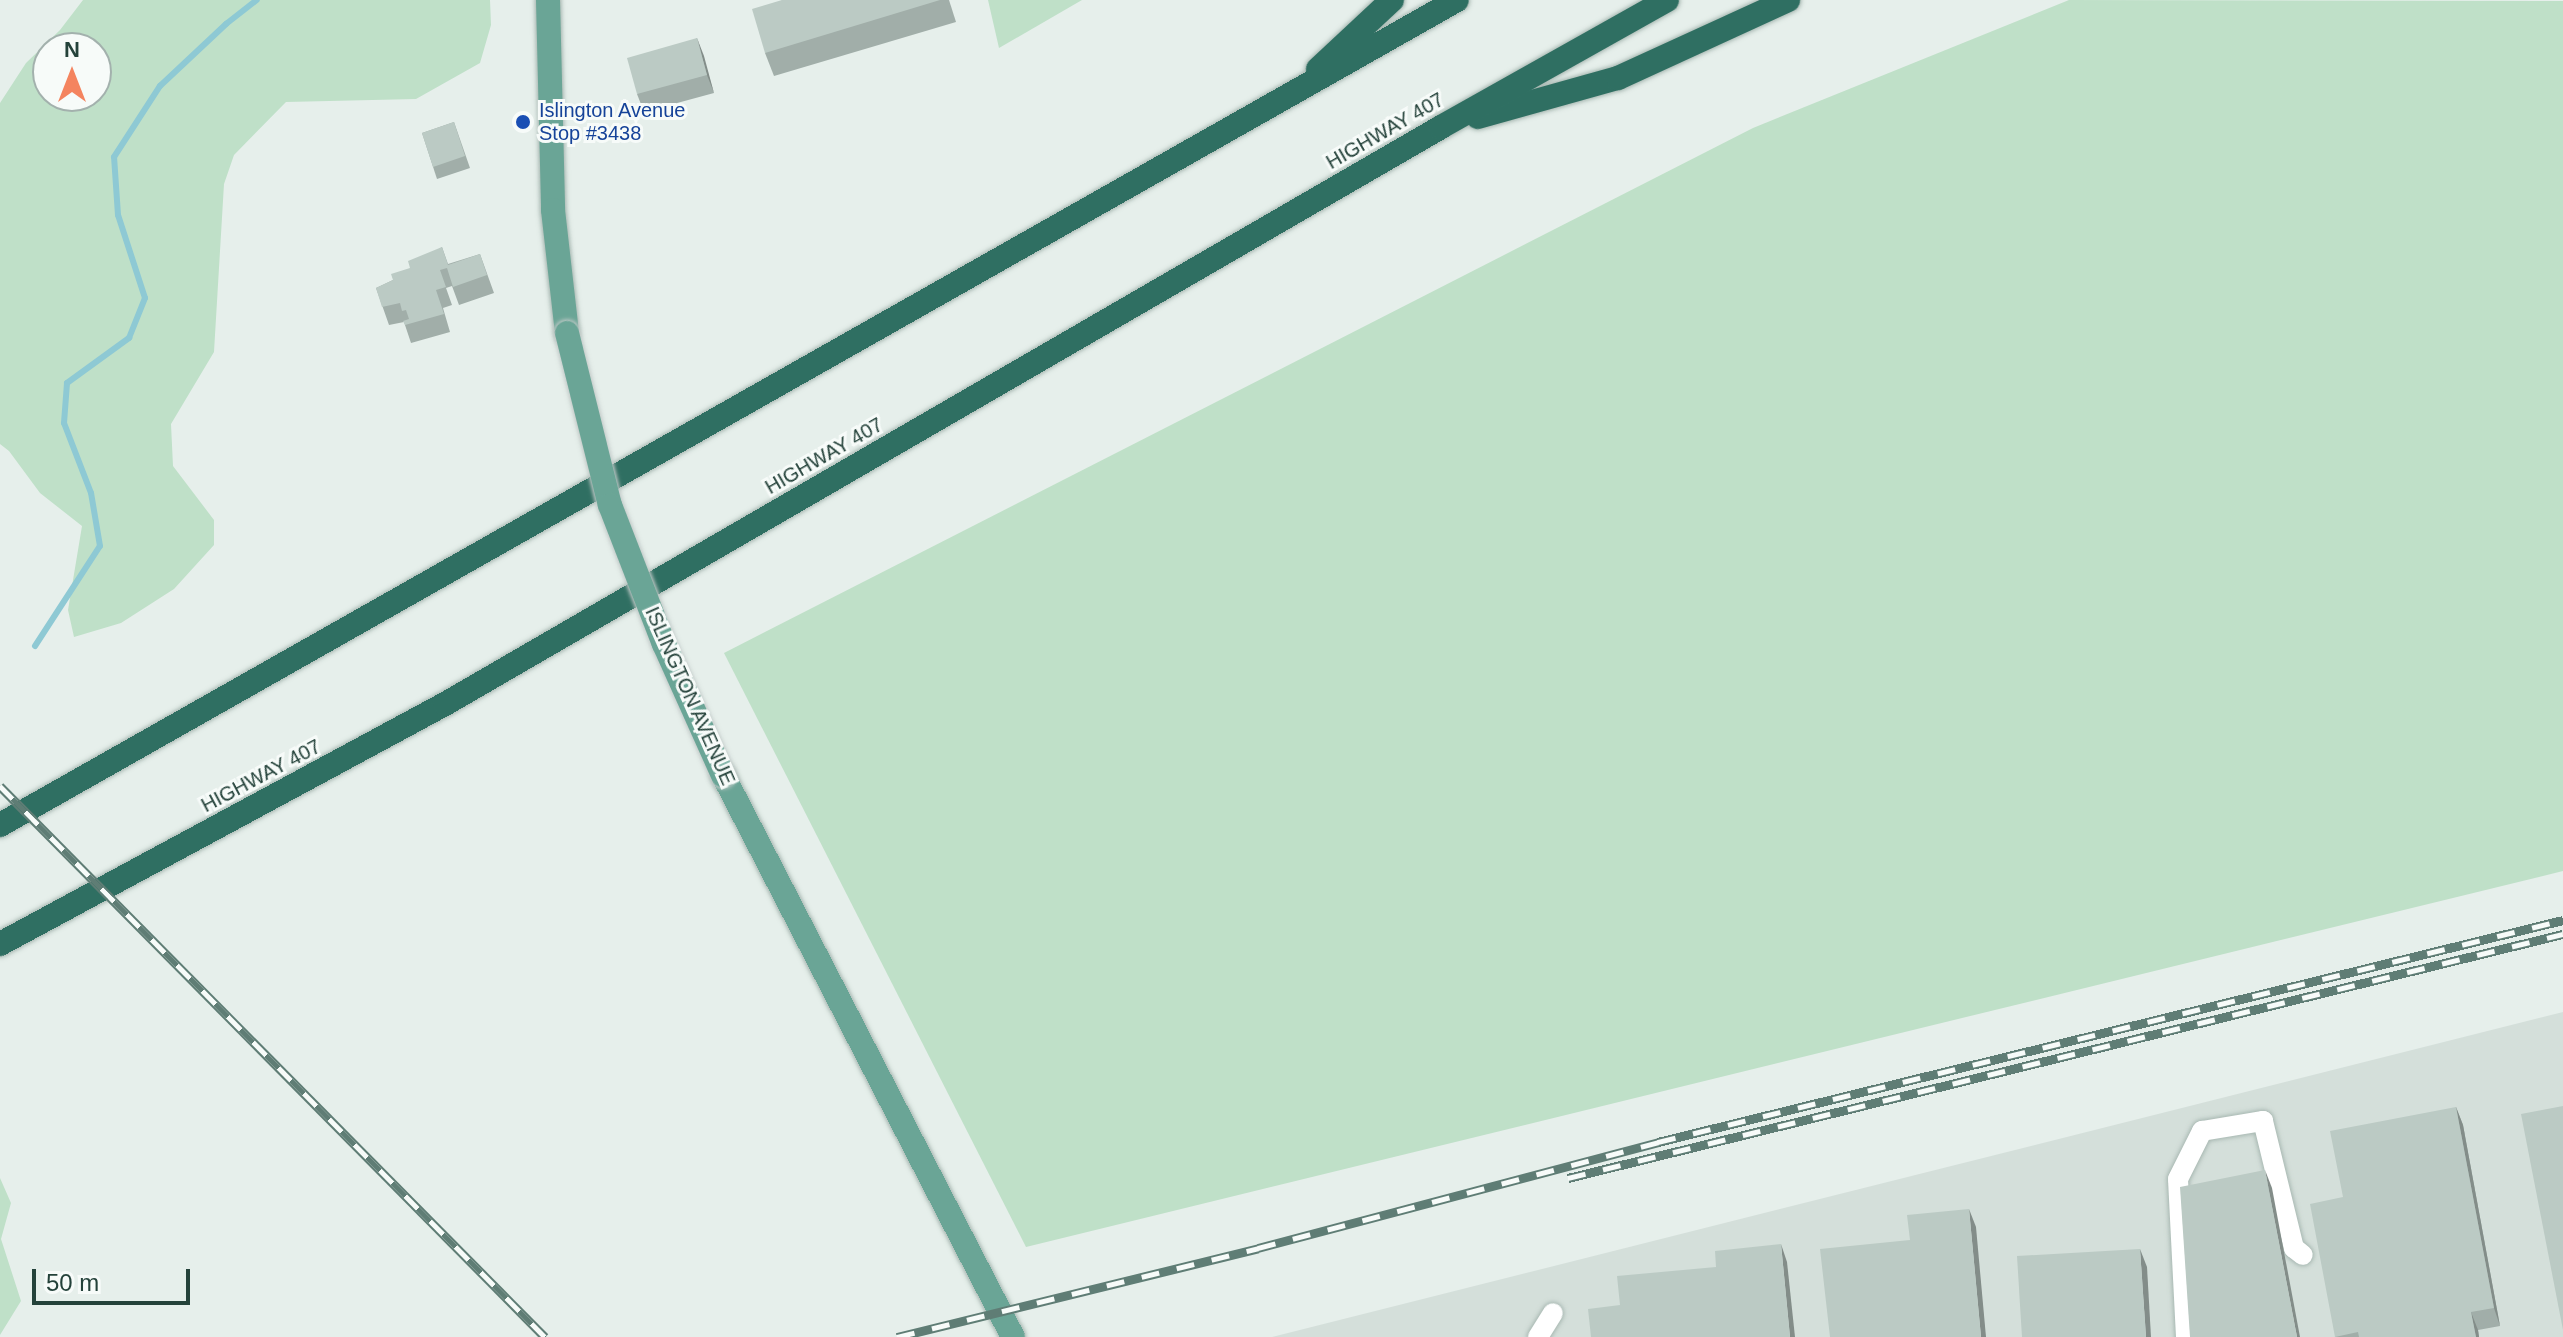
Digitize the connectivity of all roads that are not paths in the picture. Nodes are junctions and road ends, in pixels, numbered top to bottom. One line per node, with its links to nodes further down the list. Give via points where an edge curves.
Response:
1 (548, 0): 12 (main road, ISLINGTON AVENUE, bridge, via 553,210 567,333 610,505 723,775)
2 (1392, 0): 6 (highway)
3 (1457, 0): 6 (highway)
4 (1667, 0): 7 (highway, HIGHWAY 407)
5 (1788, 0): 7 (highway, via 1618,78)
6 (1287, 97): 8 (highway)
7 (1441, 127): 9 (highway, HIGHWAY 407, via 445,704)
8 (0, 825)
9 (0, 944)
10 (2303, 1255): 14 (lane, via 2294,1248 2263,1121 2202,1131 2178,1179)
11 (1553, 1313): 13 (lane)
12 (1013, 1337)
13 (1538, 1337)
14 (2186, 1337)

